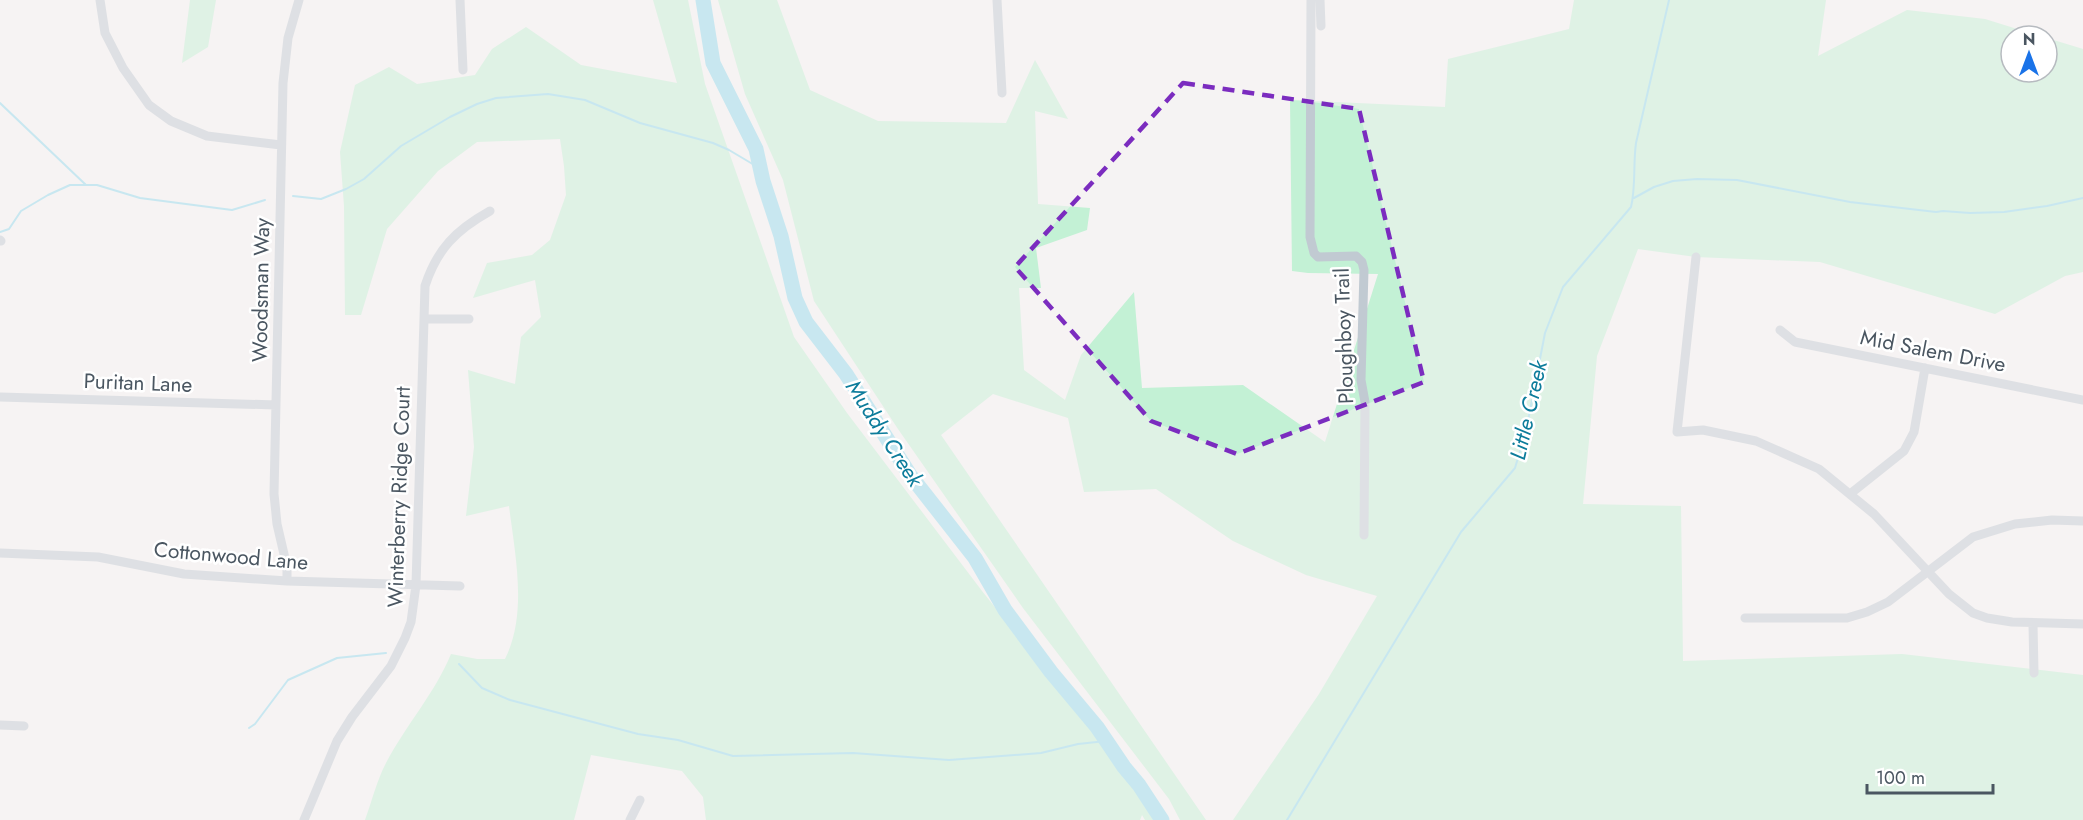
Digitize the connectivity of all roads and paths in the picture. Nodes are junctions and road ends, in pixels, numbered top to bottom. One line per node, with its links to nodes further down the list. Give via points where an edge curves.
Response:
1 (100, 0): 10 (street, via 105,33 149,105 171,121 207,136)
2 (299, 0): 10 (street, Woodsman Way, via 285,61)
3 (459, 0): 8 (street)
4 (997, 0): 9 (street)
5 (1311, 0): 22 (street, Ploughboy Trail, via 1310,237 1318,257 1356,256 1364,270)
6 (1320, 0): 7 (street)
7 (1321, 26)
8 (463, 70)
9 (1002, 93)
10 (281, 145): 19 (street, Woodsman Way)
11 (490, 211): 13 (street, Winterberry Ridge Court, via 454,235 435,260 425,286)
12 (1696, 257): 20 (street, via 1677,432 1703,430 1756,441 1819,469)
13 (424, 319): 14 (street); 26 (street, Winterberry Ridge Court)
14 (469, 319)
15 (1779, 330): 16 (street, Mid Salem Drive, via 1795,342)
16 (1925, 368): 18 (street, Mid Salem Drive); 20 (street, via 1914,432 1904,451)
17 (0, 397): 19 (street, Puritan Lane)
18 (2083, 400)
19 (276, 405): 25 (street, Woodsman Way, via 275,508)
20 (1850, 494): 24 (street)
21 (2083, 521): 24 (street, via 2015,524 1973,537)
22 (1364, 535)
23 (0, 553): 25 (street, Cottonwood Lane, via 98,557 184,574)
24 (1928, 571): 28 (street, via 1888,602 1847,618); 29 (street, via 1972,614)
25 (287, 582): 26 (street, Cottonwood Lane)
26 (416, 585): 27 (street, Cottonwood Lane); 35 (street, Winterberry Ridge Court, via 405,638 391,666 337,741)
27 (460, 586)
28 (1745, 618)
29 (2033, 624): 30 (street); 31 (street)
30 (2083, 624)
31 (2034, 673)
32 (0, 725): 33 (street)
33 (24, 726)
34 (640, 800): 36 (street)
35 (304, 820)
36 (630, 820)

